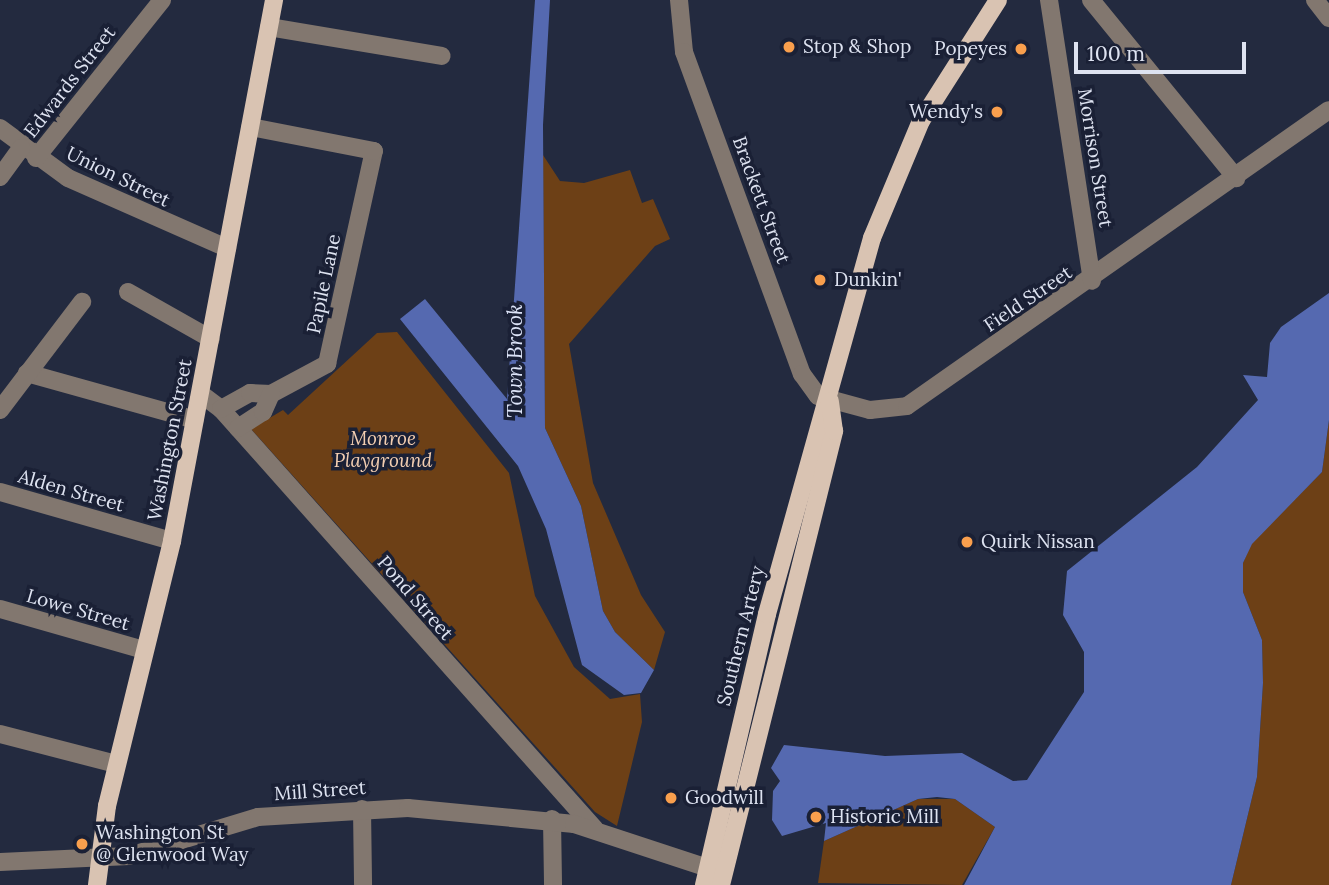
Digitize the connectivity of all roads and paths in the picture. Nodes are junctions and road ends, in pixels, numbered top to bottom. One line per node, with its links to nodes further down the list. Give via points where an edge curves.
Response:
1 (162, 0): 15 (street, Edwards Street)
2 (274, 0): 9 (main road, Washington Street)
3 (679, 0): 26 (street, Brackett Street, via 684,52 802,374)
4 (998, 0): 26 (main road, Southern Artery, via 950,69 897,172 862,270)
5 (1049, 0): 19 (street, Morrison Street)
6 (1091, 0): 17 (street)
7 (1315, 0): 8 (street)
8 (1329, 18)
9 (269, 27): 10 (street); 12 (main road, Washington Street)
10 (442, 56)
11 (1329, 110): 17 (street, Field Street)
12 (250, 127): 18 (main road, Washington Street); 25 (street, Papile Lane, via 374,151 327,364)
13 (0, 128): 14 (street, Union Street)
14 (21, 148): 15 (street, Union Street); 16 (street, Edwards Street)
15 (36, 158): 18 (street, Union Street, via 132,210)
16 (0, 177)
17 (1236, 178): 19 (street, Field Street)
18 (227, 248): 22 (main road, Washington Street)
19 (1092, 281): 26 (street, Field Street, via 907,406 883,411)
20 (128, 292): 22 (street)
21 (82, 302): 23 (street)
22 (211, 339): 24 (main road, Washington Street)
23 (27, 373): 28 (street); 29 (street)
24 (201, 394): 27 (street, Pond Street); 29 (main road, Washington Street)
25 (271, 394): 27 (street, Papile Lane, via 250,393); 30 (street, Papile Lane, via 263,412)
26 (830, 401): 42 (main road, Southern Artery, via 802,481); 43 (main road, Southern Artery, via 834,431)
27 (221, 409): 30 (street, Pond Street)
28 (0, 410)
29 (195, 420): 32 (main road, Washington Street)
30 (238, 428): 39 (street, Pond Street)
31 (0, 492): 32 (street, Alden Street)
32 (172, 541): 34 (main road, Washington Street)
33 (0, 609): 34 (street, Lowe Street)
34 (144, 650): 36 (main road, Washington Street)
35 (0, 734): 36 (street)
36 (116, 764): 40 (main road, Washington Street)
37 (362, 809): 38 (street, Mill Street); 40 (street, Mill Street, via 258,817 133,856); 45 (street)
38 (552, 819): 39 (street, Pond Street); 46 (street)
39 (598, 832): 42 (street, Pond Street)
40 (97, 859): 41 (street, Mill Street); 44 (main road, Washington Street)
41 (0, 862)
42 (704, 877): 43 (street, Pond Street)
43 (723, 879)
44 (97, 885)
45 (363, 885)
46 (553, 885)

